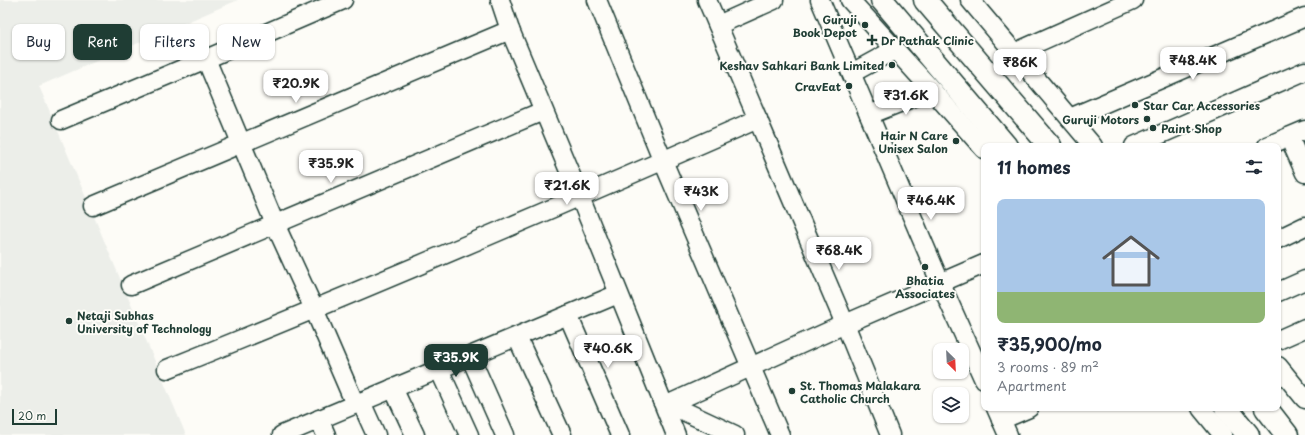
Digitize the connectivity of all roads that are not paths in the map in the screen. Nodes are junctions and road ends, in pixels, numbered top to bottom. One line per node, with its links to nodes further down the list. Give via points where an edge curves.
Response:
1 (343, 0): 17 (street)
2 (500, 0): 14 (street)
3 (597, 0): 36 (street)
4 (707, 0): 13 (street)
5 (774, 0): 13 (street)
6 (820, 0): 21 (street)
7 (850, 0): 15 (street)
8 (882, 0): 30 (main road)
9 (926, 0): 31 (main road)
10 (970, 0): 16 (street)
11 (1133, 0): 16 (street)
12 (1305, 16): 25 (street)
13 (718, 25): 26 (street)
14 (510, 30): 23 (street); 29 (street)
15 (894, 50): 21 (street); 22 (street)
16 (1014, 53): 25 (street)
17 (209, 58)
18 (204, 60): 27 (street)
19 (206, 60): 29 (street)
20 (1305, 72): 33 (street)
21 (852, 73): 24 (street)
22 (932, 90): 24 (street); 35 (street)
23 (543, 111): 38 (street); 40 (street)
24 (870, 115): 45 (street)
25 (1070, 118): 32 (street)
26 (758, 119): 36 (street); 51 (street)
27 (61, 120)
28 (1297, 133): 34 (street); 37 (street)
29 (242, 143): 39 (street); 40 (street)
30 (1003, 143)
31 (1047, 143)
32 (1091, 143)
33 (1141, 143)
34 (1274, 143)
35 (981, 146)
36 (663, 160): 38 (street); 56 (street)
37 (1305, 173)
38 (580, 197): 48 (street); 49 (street)
39 (93, 206)
40 (275, 224): 46 (street); 49 (street)
41 (1305, 226): 42 (street)
42 (1281, 238)
43 (981, 265): 45 (street)
44 (1305, 280): 47 (street)
45 (940, 282): 51 (street); 60 (street)
46 (131, 285)
47 (1281, 291)
48 (618, 294): 50 (street); 64 (street)
49 (314, 309): 57 (street); 63 (street)
50 (568, 315): 53 (street); 77 (street)
51 (845, 324): 56 (street); 81 (street)
52 (1305, 328): 54 (street)
53 (517, 337): 55 (street); 76 (street)
54 (1281, 339)
55 (470, 356): 58 (street); 75 (street)
56 (750, 366): 64 (street); 80 (street)
57 (166, 369)
58 (439, 369): 61 (street); 74 (street)
59 (1281, 369): 62 (street)
60 (981, 373)
61 (393, 388): 63 (street); 73 (street)
62 (1302, 391)
63 (358, 403): 70 (street); 72 (street)
64 (665, 403): 78 (street); 79 (street)
65 (1024, 411): 69 (street)
66 (1203, 411): 82 (street)
67 (1228, 411): 83 (main road)
68 (1268, 411): 84 (main road)
69 (1002, 421)
70 (322, 427): 71 (street)
71 (282, 435)
72 (376, 435)
73 (415, 435)
74 (469, 435)
75 (505, 435)
76 (562, 435)
77 (620, 435)
78 (676, 435)
79 (735, 435)
80 (780, 435)
81 (890, 435)
82 (1223, 435)
83 (1248, 435)
84 (1287, 435)

